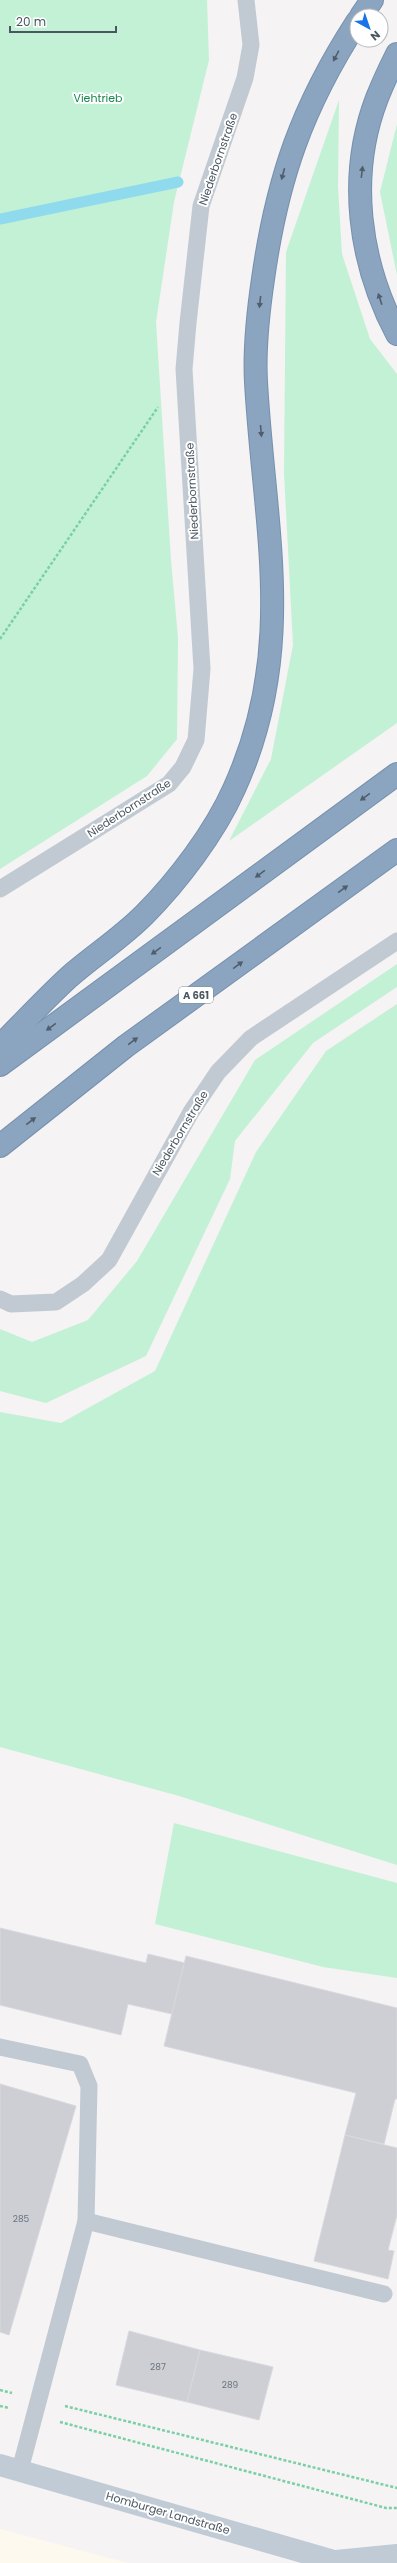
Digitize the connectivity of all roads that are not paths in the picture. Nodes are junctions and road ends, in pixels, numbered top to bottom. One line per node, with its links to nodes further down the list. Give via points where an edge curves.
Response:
1 (246, 0): 7 (lane, Niederbornstraße, via 251,45 245,78 201,206 184,369 202,669 196,740 183,767 169,784)
2 (349, 36): 9 (highway, one-way to 9, via 315,94 297,137 276,202 267,250 256,339 256,380 272,553 273,635 268,675 249,753 233,791 205,841 144,915 69,978)
3 (397, 54): 4 (highway, one-way to 3, via 384,308 368,260 362,228 360,183 365,141 377,99)
4 (397, 334)
5 (397, 774): 10 (highway, one-way to 10)
6 (397, 850): 11 (highway, A 661, one-way to 6, via 126,1046)
7 (0, 889)
8 (397, 941): 12 (lane, Niederbornstraße, via 251,1038 218,1072 191,1112 109,1260 83,1284 56,1302 11,1304)
9 (0, 1046)
10 (0, 1065)
11 (0, 1146)
12 (0, 1299)
13 (0, 2047): 14 (lane, via 80,2064 89,2086)
14 (86, 2221): 15 (lane); 16 (lane)
15 (384, 2294)
16 (10, 2468): 18 (main road, Homburger Landstraße)
17 (397, 2555): 18 (main road, Homburger Landstraße)
18 (339, 2562)

